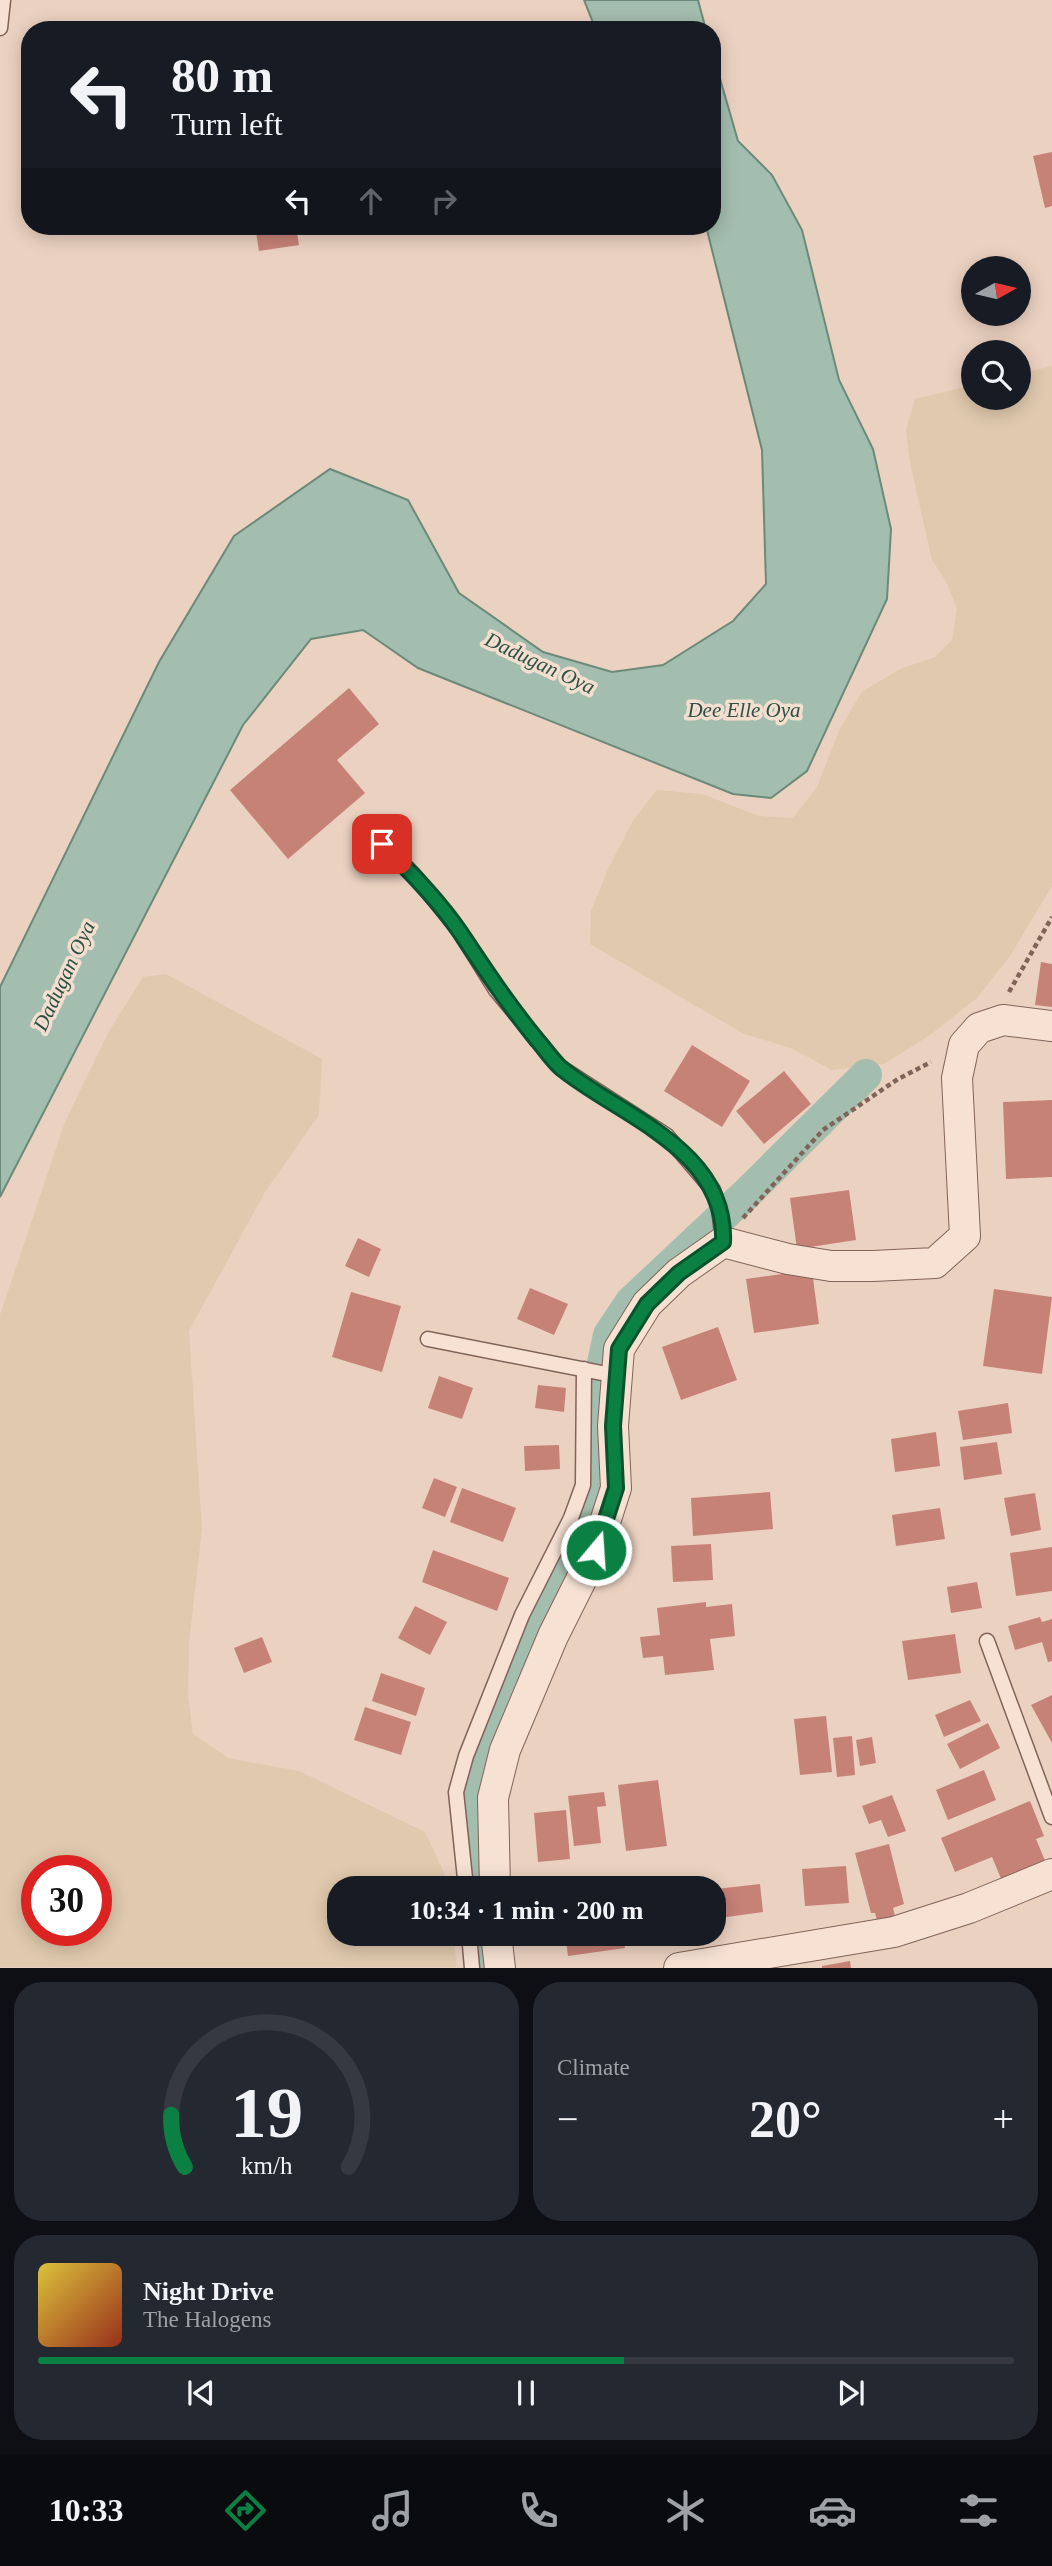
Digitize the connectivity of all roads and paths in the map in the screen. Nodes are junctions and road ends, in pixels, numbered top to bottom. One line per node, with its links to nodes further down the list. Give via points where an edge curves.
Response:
1 (3, 0): 2 (lane)
2 (0, 28)
3 (367, 828): 8 (lane, via 458,929 496,990 560,1067 667,1136 713,1190)
4 (1052, 917): 5 (path)
5 (1006, 995)
6 (1052, 1026): 7 (street, via 1003,1020 979,1028)
7 (964, 1045): 8 (path, via 898,1079 823,1130); 8 (street, via 957,1078 965,1236 935,1263 831,1266)
8 (723, 1241): 11 (street, via 647,1304 619,1349)
9 (428, 1339): 10 (lane)
10 (583, 1370): 11 (lane); 15 (lane, via 583,1485 522,1615 456,1792)
11 (617, 1376): 16 (street, via 613,1426 616,1488 596,1550 553,1636 505,1750 493,1798)
12 (987, 1642): 13 (lane)
13 (1052, 1817)
14 (1052, 1874): 21 (street, via 894,1932)
15 (465, 1876)
16 (495, 1876)
17 (470, 1946): 19 (lane)
18 (497, 1946): 20 (street)
19 (472, 1968)
20 (499, 1968)
21 (679, 1968)

